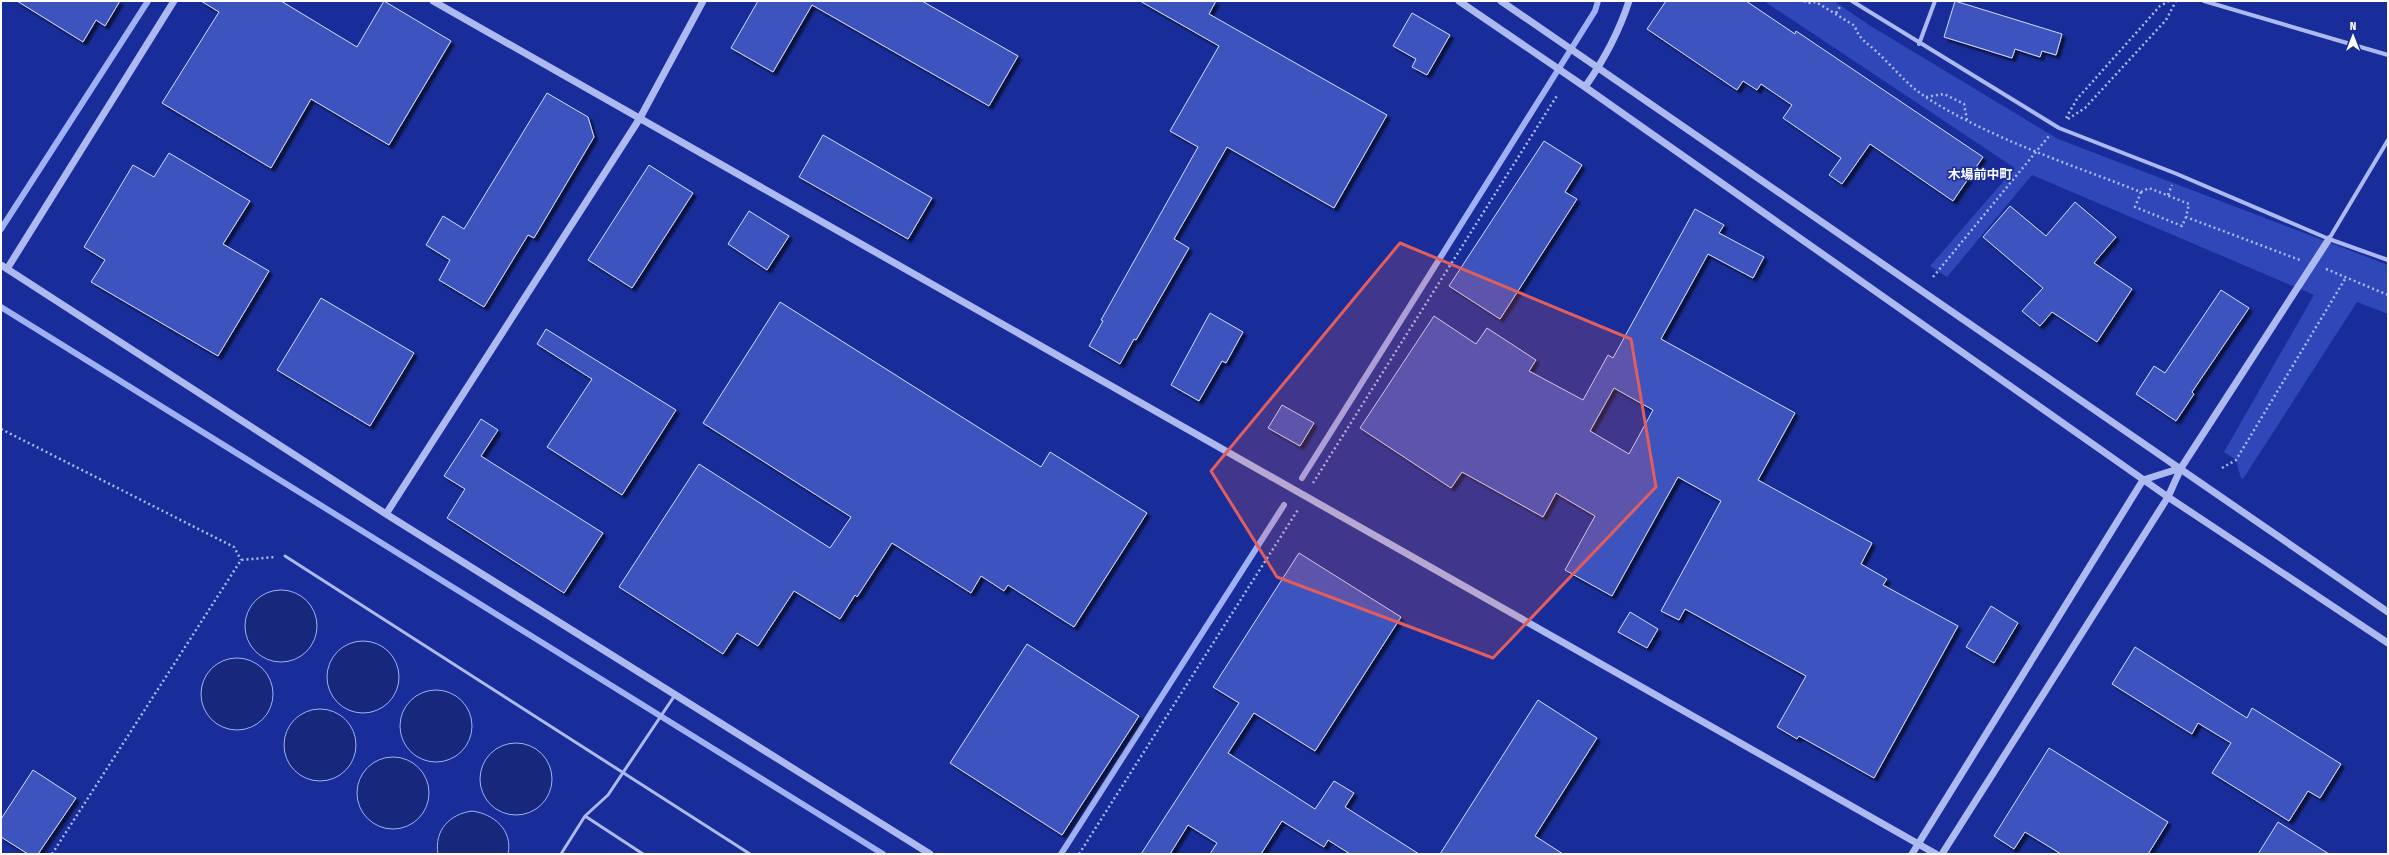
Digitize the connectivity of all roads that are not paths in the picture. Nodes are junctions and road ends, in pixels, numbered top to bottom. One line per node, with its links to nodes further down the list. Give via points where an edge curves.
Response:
1 (174, 1): 18 (street)
2 (433, 1): 14 (street)
3 (704, 1): 14 (street)
4 (1459, 1): 13 (street)
5 (1501, 1): 12 (street)
6 (1629, 1): 12 (street, via 1622,25)
7 (1852, 1): 10 (street)
8 (1935, 1): 10 (street)
9 (2204, 1): 11 (street)
10 (1919, 44): 16 (street, via 2059,128 2177,174)
11 (2388, 55)
12 (1599, 68): 13 (street); 19 (street)
13 (1585, 87): 20 (street)
14 (640, 118): 22 (street); 29 (street)
15 (2388, 140): 16 (street)
16 (2329, 239): 17 (street); 19 (street)
17 (2388, 260)
18 (4, 267): 22 (street)
19 (2181, 468): 20 (street); 21 (street); 24 (street)
20 (2143, 480): 21 (street); 29 (street)
21 (2168, 497): 25 (street); 36 (street)
22 (386, 514): 26 (street)
23 (285, 556): 27 (lane)
24 (2388, 612)
25 (2388, 643)
26 (676, 693): 27 (lane); 33 (street)
27 (622, 773): 28 (lane, via 608,795); 32 (lane)
28 (585, 816): 30 (lane); 31 (lane)
29 (1918, 843): 34 (street); 35 (street)
30 (561, 854)
31 (643, 854)
32 (750, 854)
33 (930, 854)
34 (1912, 854)
35 (1936, 854)
36 (1942, 854)

